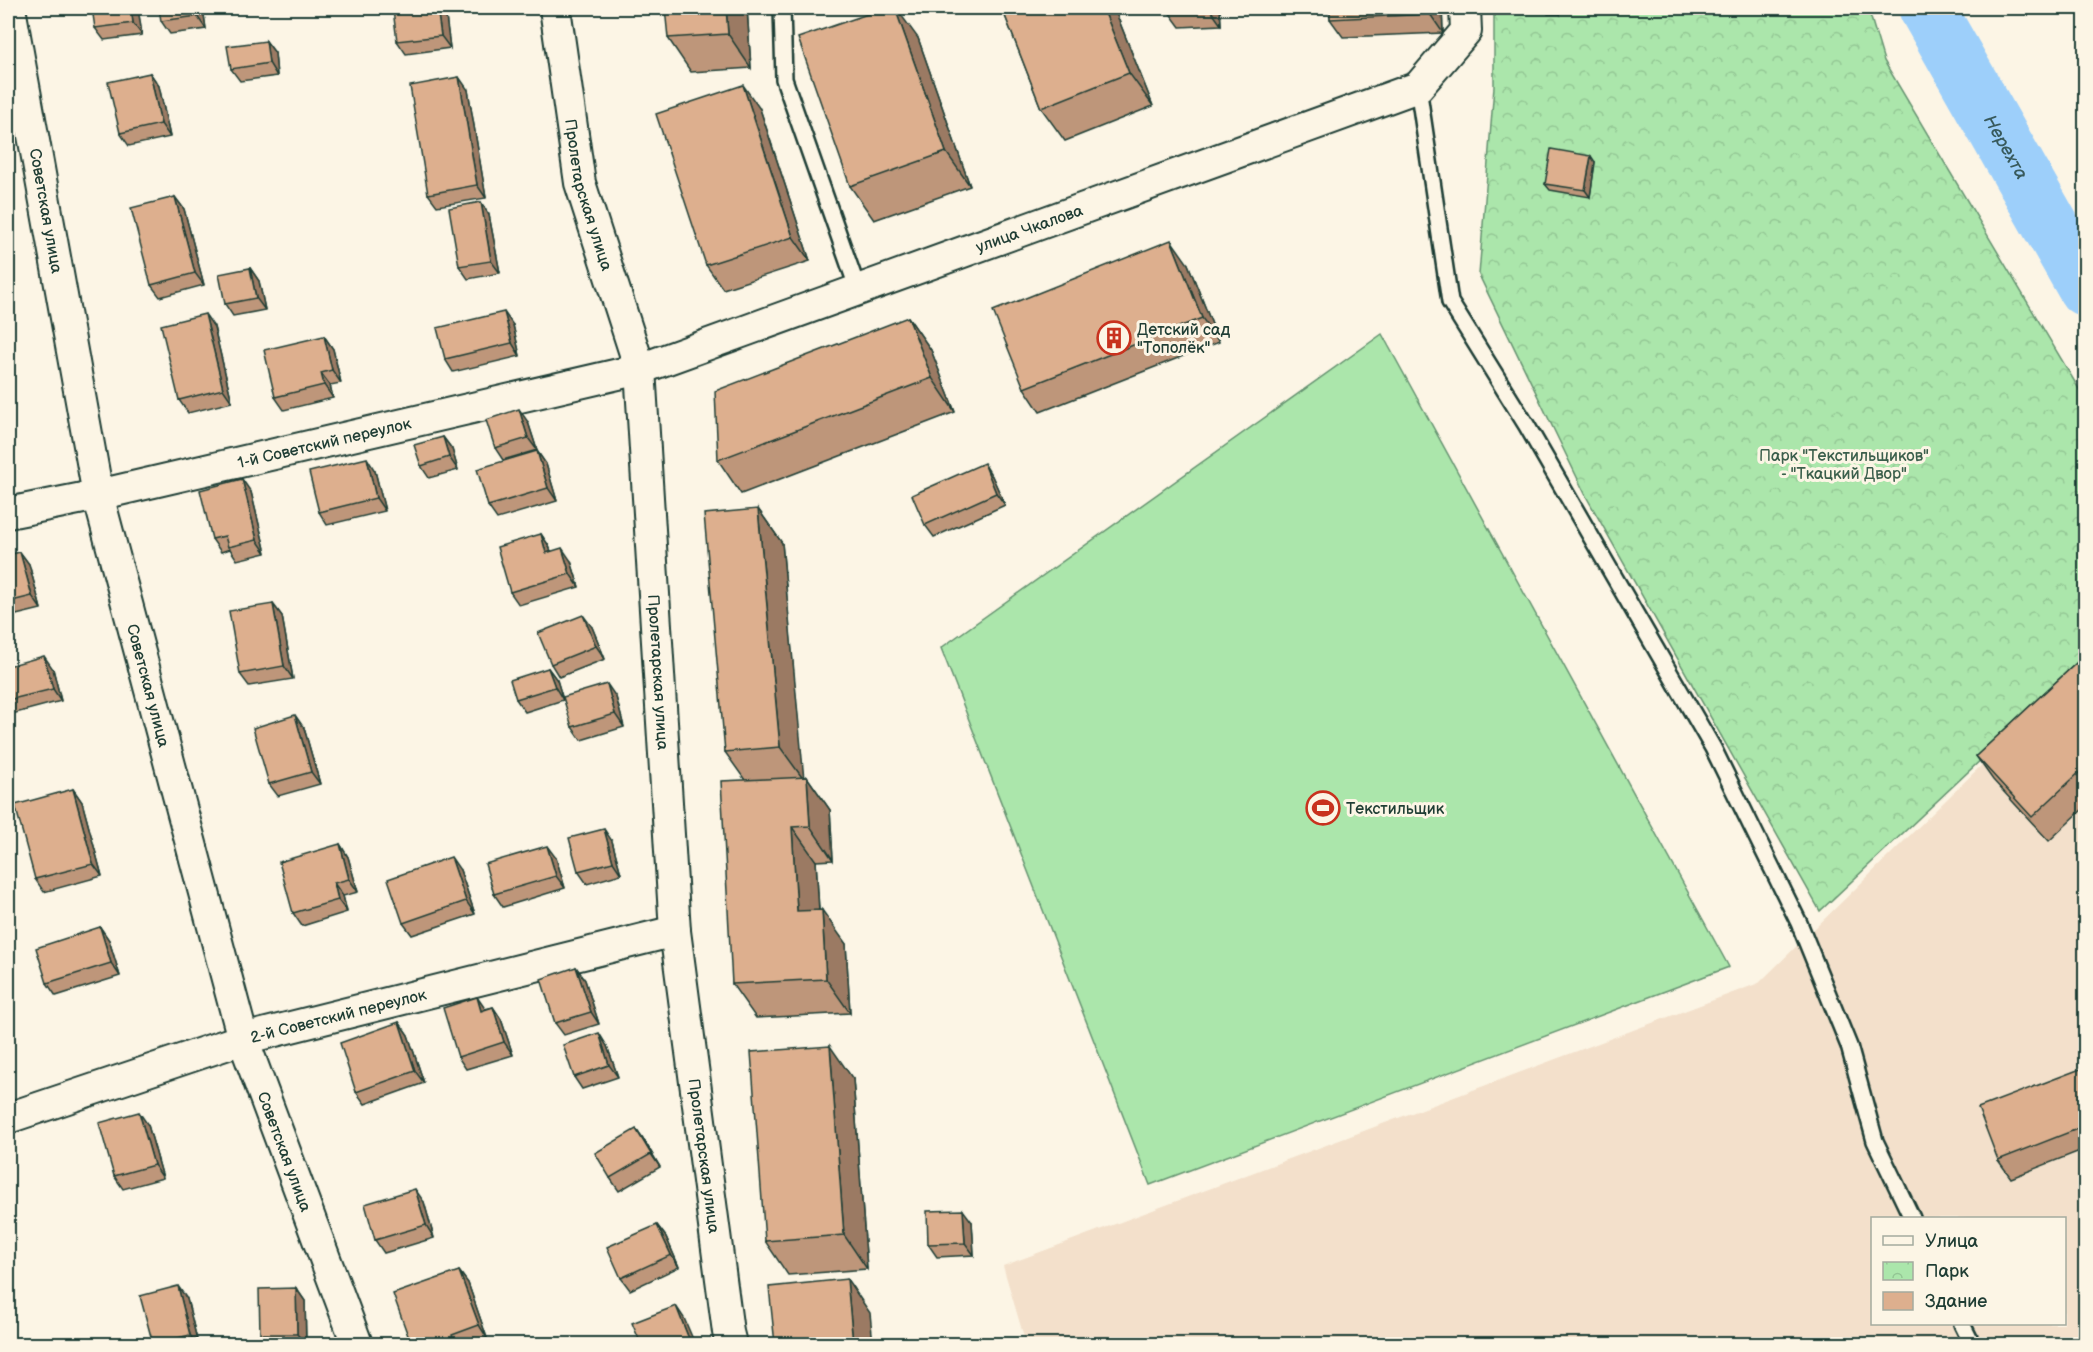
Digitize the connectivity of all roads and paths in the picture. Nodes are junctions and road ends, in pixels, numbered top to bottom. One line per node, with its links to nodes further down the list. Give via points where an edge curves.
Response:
1 (10, 8): 8 (street, Советская улица)
2 (555, 8): 7 (street, Пролетарская улица, via 580,183)
3 (782, 8): 6 (lane, via 784,79)
4 (1466, 8): 5 (street, via 1466,31)
5 (1418, 87): 6 (street, улица Чкалова); 13 (lane, via 1450,302 1527,426 1713,748 1799,923 1849,1046 1875,1142)
6 (858, 290): 7 (street, улица Чкалова)
7 (640, 369): 8 (street, 1-й Советский переулок); 10 (street, Пролетарская улица)
8 (98, 495): 9 (street, 1-й Советский переулок); 11 (street, Советская улица)
9 (8, 513)
10 (675, 931): 11 (street, 2-й Советский переулок); 16 (street, Пролетарская улица)
11 (243, 1039): 12 (street, 2-й Советский переулок); 15 (street, Советская улица)
12 (8, 1118)
13 (1912, 1217)
14 (1963, 1325): 17 (lane)
15 (357, 1344)
16 (731, 1344)
17 (1972, 1344)

